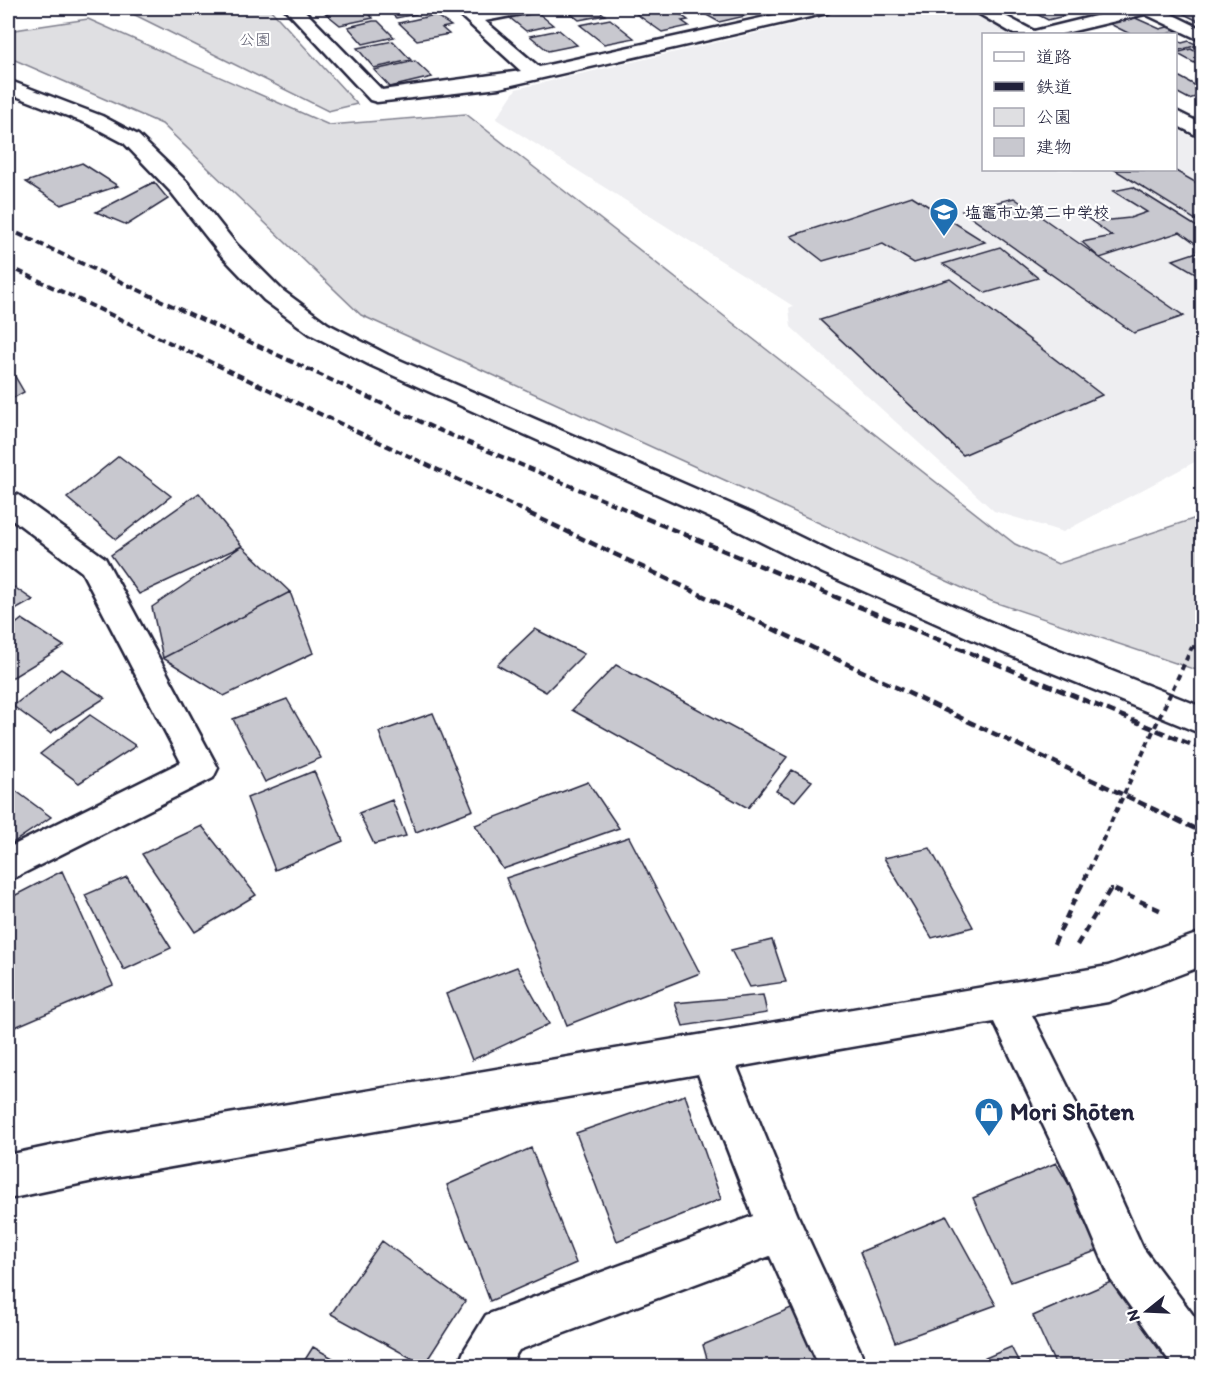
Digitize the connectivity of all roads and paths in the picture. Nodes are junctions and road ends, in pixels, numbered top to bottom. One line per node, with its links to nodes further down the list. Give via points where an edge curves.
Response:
1 (293, 8): 10 (street, via 376,96)
2 (526, 8): 6 (street)
3 (827, 8): 10 (street)
4 (978, 8): 7 (street)
5 (1147, 8): 8 (street); 9 (street)
6 (466, 13): 10 (street)
7 (1025, 33)
8 (1045, 33)
9 (1203, 36)
10 (535, 74)
11 (8, 86): 16 (street, via 95,120 131,139 179,187 228,249 273,295 319,329 379,360 741,520 834,566)
12 (1177, 118): 13 (street)
13 (1203, 132)
14 (8, 501): 17 (street, via 94,565 201,768)
15 (1203, 648): 19 (path, bridge, via 1192,647 1054,944)
16 (1203, 721)
17 (8, 865)
18 (1164, 912): 21 (path, via 1111,888)
19 (1063, 949)
20 (1203, 949): 22 (street, via 1107,984)
21 (1072, 954)
22 (1005, 1003): 23 (street); 28 (street, via 1080,1156 1127,1264)
23 (711, 1054): 24 (street, via 98,1158); 25 (street)
24 (8, 1177)
25 (781, 1229): 26 (street, via 503,1332); 27 (street)
26 (482, 1366)
27 (843, 1366)
28 (1202, 1366)

